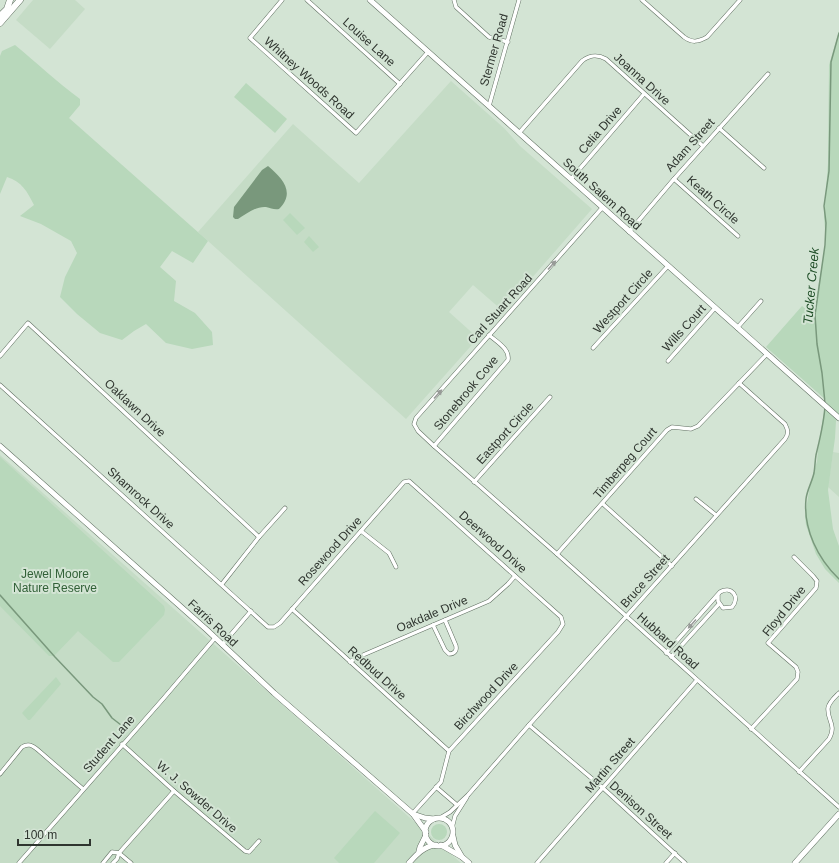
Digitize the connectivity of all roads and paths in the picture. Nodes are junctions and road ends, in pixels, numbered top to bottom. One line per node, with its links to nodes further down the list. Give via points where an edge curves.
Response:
1 (9, 0): 10 (main road); 11 (main road)
2 (20, 0): 12 (main road)
3 (282, 0): 16 (street, Whitney Woods Road, via 250,38 356,133)
4 (306, 0): 16 (street, Louise Lane)
5 (370, 0): 14 (street, South Salem Road)
6 (454, 0): 13 (street, via 456,7 489,37)
7 (519, 0): 13 (street, Stermer Road)
8 (642, 0): 9 (street, via 684,37 694,42 707,37)
9 (740, 0)
10 (0, 10)
11 (0, 16)
12 (0, 23)
13 (508, 42): 18 (street, Stermer Road)
14 (428, 52): 16 (street); 18 (street, South Salem Road)
15 (768, 74): 19 (street, Adam Street)
16 (400, 84)
17 (644, 94): 20 (street, Joanna Drive, via 606,59 596,55 589,56); 21 (street, Joanna Drive); 23 (street, Celia Drive)
18 (489, 106): 20 (street, South Salem Road)
19 (719, 128): 21 (street, Adam Street); 22 (street)
20 (519, 133): 23 (street, South Salem Road)
21 (703, 146): 24 (street, Adam Street)
22 (764, 168)
23 (571, 179): 25 (street, South Salem Road)
24 (674, 179): 26 (street, Adam Street); 27 (street, Keath Circle)
25 (602, 208): 26 (street, South Salem Road); 32 (street, Carl Stuart Road, one-way to 25)
26 (629, 232): 28 (street, South Salem Road)
27 (738, 236)
28 (668, 266): 30 (street, South Salem Road); 33 (street, Westport Circle)
29 (762, 301): 31 (street)
30 (715, 308): 31 (street, South Salem Road); 36 (street, Wills Court)
31 (737, 328): 34 (street, South Salem Road)
32 (489, 335): 41 (street, Carl Stuart Road, one-way to 32, via 416,418); 43 (street, Stonebrook Cove, via 506,350 508,360)
33 (593, 348)
34 (767, 354): 37 (street, Timberpeg Court); 40 (street, South Salem Road)
35 (0, 356): 51 (street, Oaklawn Drive, via 28,323)
36 (668, 361)
37 (739, 383): 47 (street, Timberpeg Court, via 698,426 692,429 672,426 667,430); 49 (street, Bruce Street, via 785,424 788,435)
38 (0, 385): 57 (street, Shamrock Drive)
39 (550, 397): 45 (street, Eastport Circle)
40 (839, 418)
41 (414, 424): 43 (street, Hubbard Road)
42 (0, 446): 67 (street, Farris Road)
43 (434, 446): 45 (street, Hubbard Road)
44 (404, 482): 50 (street, Rosewood Drive); 56 (street, Deerwood Drive, via 409,481 415,485)
45 (474, 482): 52 (street, Hubbard Road)
46 (696, 499): 49 (street)
47 (602, 504): 52 (street, Timberpeg Court); 54 (street)
48 (285, 508): 51 (street)
49 (716, 515): 54 (street, Bruce Street)
50 (361, 531): 55 (street, via 389,553); 60 (street, Rosewood Drive)
51 (259, 537): 57 (street)
52 (557, 554): 62 (street, Hubbard Road)
53 (794, 557): 75 (street, Floyd Drive, via 814,576 816,588 768,643 796,668 797,679)
54 (672, 566): 62 (street, Bruce Street)
55 (396, 567)
56 (515, 576): 63 (street, Oakdale Drive, via 489,601); 64 (street, Deerwood Drive, via 561,617)
57 (222, 584): 61 (street, Shamrock Drive)
58 (718, 595): 59 (street); 59 (street, via 723,590 729,590 734,593 736,599 729,608 723,608); 69 (street, one-way to 69)
59 (719, 604): 70 (street)
60 (292, 609): 66 (street, Rosewood Drive, via 274,628); 71 (street, Redbud Drive)
61 (251, 611): 66 (street, Shamrock Drive); 68 (street)
62 (626, 617): 69 (street, Hubbard Road); 74 (street, Bruce Street)
63 (445, 620): 65 (street, Oakdale Drive); 65 (street, via 456,646 453,653 449,654 444,650)
64 (563, 624): 77 (street, Birchwood Drive)
65 (433, 625): 71 (street, Oakdale Drive)
66 (268, 627)
67 (214, 638): 68 (street, Farris Road); 76 (street, Student Lane)
68 (222, 645): 87 (street, Farris Road)
69 (666, 653): 70 (street, Hubbard Road)
70 (671, 657): 72 (street, Hubbard Road)
71 (350, 662): 77 (street, Redbud Drive)
72 (697, 680): 75 (street, Hubbard Road); 81 (street, Martin Street)
73 (839, 692): 78 (street, via 828,708 833,733)
74 (529, 725): 81 (street, Denison Street); 84 (street, Bruce Street)
75 (751, 728): 78 (street, Hubbard Road)
76 (122, 744): 82 (street, Student Lane); 83 (street, W. J. Sowder Drive)
77 (449, 750): 80 (street, Birchwood Drive, via 441,782)
78 (799, 772): 86 (street, Hubbard Road)
79 (0, 774): 82 (street, via 22,747 30,745)
80 (436, 787): 85 (street); 87 (street, Birchwood Drive)
81 (602, 788): 97 (street, Denison Street); 105 (street, Martin Street)
82 (83, 789): 99 (street, Student Lane)
83 (174, 791): 93 (street, W. J. Sowder Drive, via 246,852); 96 (street)
84 (468, 794): 85 (street, Bruce Street); 90 (street, Bruce Street, via 453,820)
85 (457, 805): 89 (street, Bruce Street)
86 (839, 807)
87 (413, 813): 89 (street, Farris Road, via 425,818); 91 (street, Farris Road)
88 (839, 814): 108 (street)
89 (438, 818): 90 (street, via 448,821); 91 (street, via 428,824)
90 (452, 828): 92 (street)
91 (426, 833): 94 (street, via 428,840); 95 (street)
92 (452, 835): 94 (street, via 448,842); 98 (street)
93 (259, 841)
94 (438, 845): 95 (street); 98 (street)
95 (419, 851): 103 (street)
96 (118, 853): 100 (street, via 112,852); 101 (street); 102 (street)
97 (675, 853): 106 (street); 107 (street, Denison Street)
98 (462, 857): 104 (street)
99 (19, 863)
100 (103, 863)
101 (113, 863)
102 (131, 863)
103 (409, 863)
104 (469, 863)
105 (537, 863)
106 (666, 863)
107 (685, 863)
108 (795, 863)

